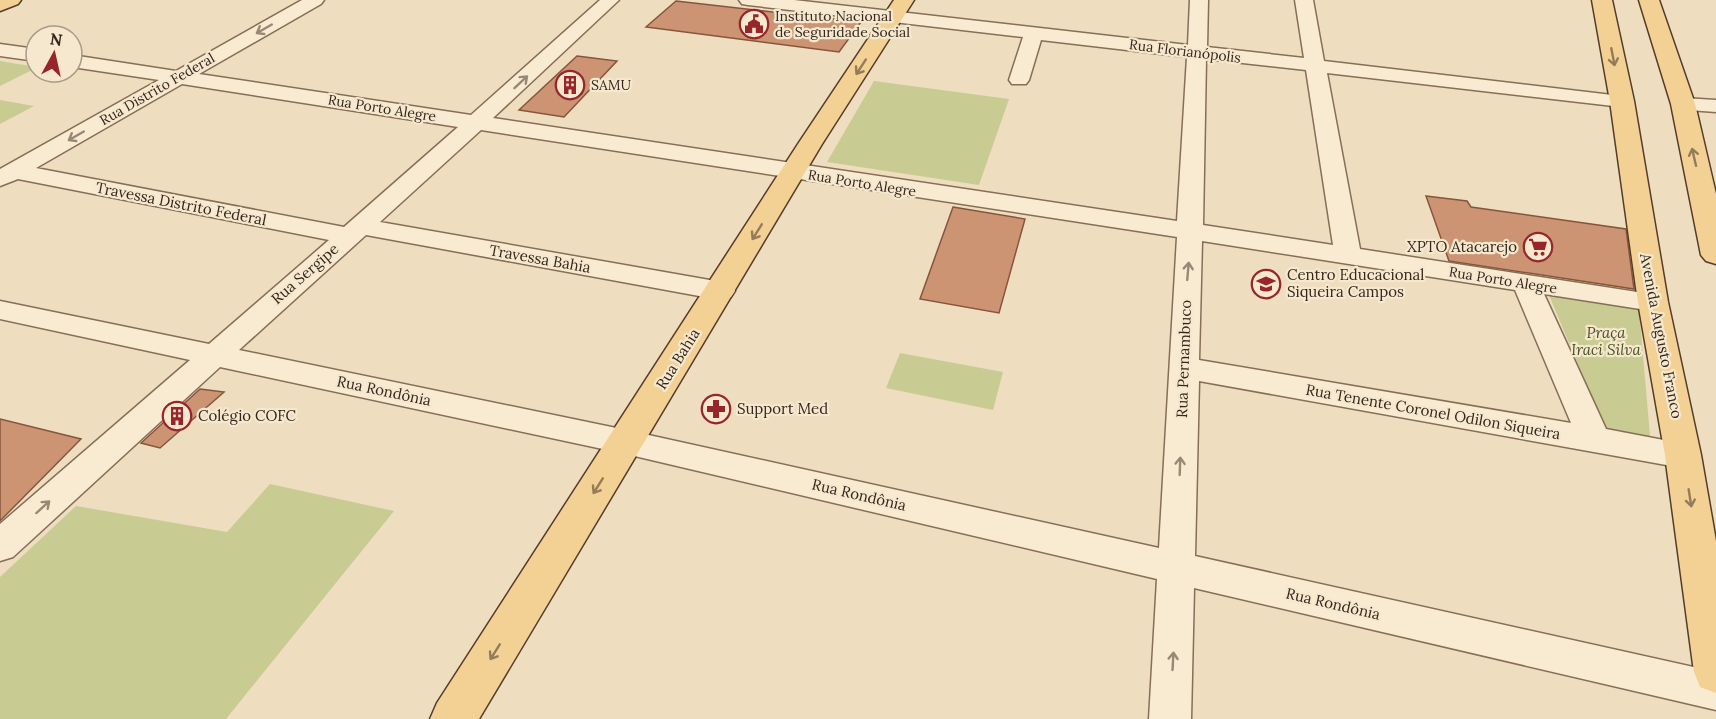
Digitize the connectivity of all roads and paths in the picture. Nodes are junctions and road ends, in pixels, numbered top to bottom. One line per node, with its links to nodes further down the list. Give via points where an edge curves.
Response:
1 (11, 0): 10 (main road)
2 (315, 0): 18 (street, Rua Distrito Federal, one-way to 18)
3 (610, 0): 23 (street, Rua Sergipe, one-way to 3)
4 (748, 0): 9 (street, Rua Florianópolis)
5 (1198, 0): 14 (street, Rua Pernambuco)
6 (1304, 0): 17 (street)
7 (1602, 0): 20 (main road, Avenida Augusto Franco, one-way to 20)
8 (1649, 0): 21 (main road)
9 (796, 3): 11 (street, Rua Florianópolis)
10 (0, 5)
11 (899, 8): 12 (street, Rua Florianópolis); 24 (main road, Rua Bahia, one-way to 24)
12 (1034, 32): 14 (street, Rua Florianópolis); 19 (street)
13 (0, 50): 15 (street)
14 (1196, 52): 17 (street, Rua Florianópolis); 28 (street, Rua Pernambuco)
15 (24, 53)
16 (84, 63): 18 (street, Rua Porto Alegre)
17 (1314, 66): 20 (street, Rua Florianópolis); 30 (street)
18 (179, 77): 23 (street, Rua Porto Alegre); 25 (street, Rua Distrito Federal, one-way to 25)
19 (1019, 80)
20 (1622, 101): 33 (main road, Avenida Augusto Franco)
21 (1683, 104): 22 (street); 26 (main road, one-way to 21)
22 (1716, 106)
23 (479, 122): 24 (street, Rua Porto Alegre); 27 (street, Rua Sergipe)
24 (794, 172): 28 (street, Rua Porto Alegre); 32 (main road, Rua Bahia, one-way to 32)
25 (7, 175): 27 (street, Travessa Distrito Federal)
26 (1709, 194): 29 (main road)
27 (354, 231): 32 (street, Travessa Bahia); 35 (street, Rua Sergipe)
28 (1191, 232): 30 (street, Rua Porto Alegre); 36 (street, Rua Pernambuco, one-way to 28)
29 (1716, 255)
30 (1348, 256): 31 (street, Rua Porto Alegre)
31 (1526, 284): 33 (street, Rua Porto Alegre); 37 (street)
32 (721, 291): 38 (main road, Rua Bahia)
33 (1653, 302): 39 (main road, Avenida Augusto Franco)
34 (0, 310): 35 (street, Rua Rondônia)
35 (212, 356): 38 (street, Rua Rondônia); 40 (street, Rua Sergipe, one-way to 35)
36 (1184, 368): 37 (street, Rua Tenente Coronel Odilon Siqueira); 41 (street, Rua Pernambuco, one-way to 36)
37 (1594, 440): 39 (street, Rua Tenente Coronel Odilon Siqueira)
38 (626, 441): 41 (street, Rua Rondônia); 44 (main road, Rua Bahia, one-way to 44)
39 (1683, 455): 42 (main road, Avenida Augusto Franco, one-way to 42)
40 (0, 546)
41 (1177, 569): 43 (street, Rua Rondônia); 45 (street, Rua Pernambuco, one-way to 41)
42 (1716, 672)
43 (1716, 691)
44 (453, 719)
45 (1170, 719)

